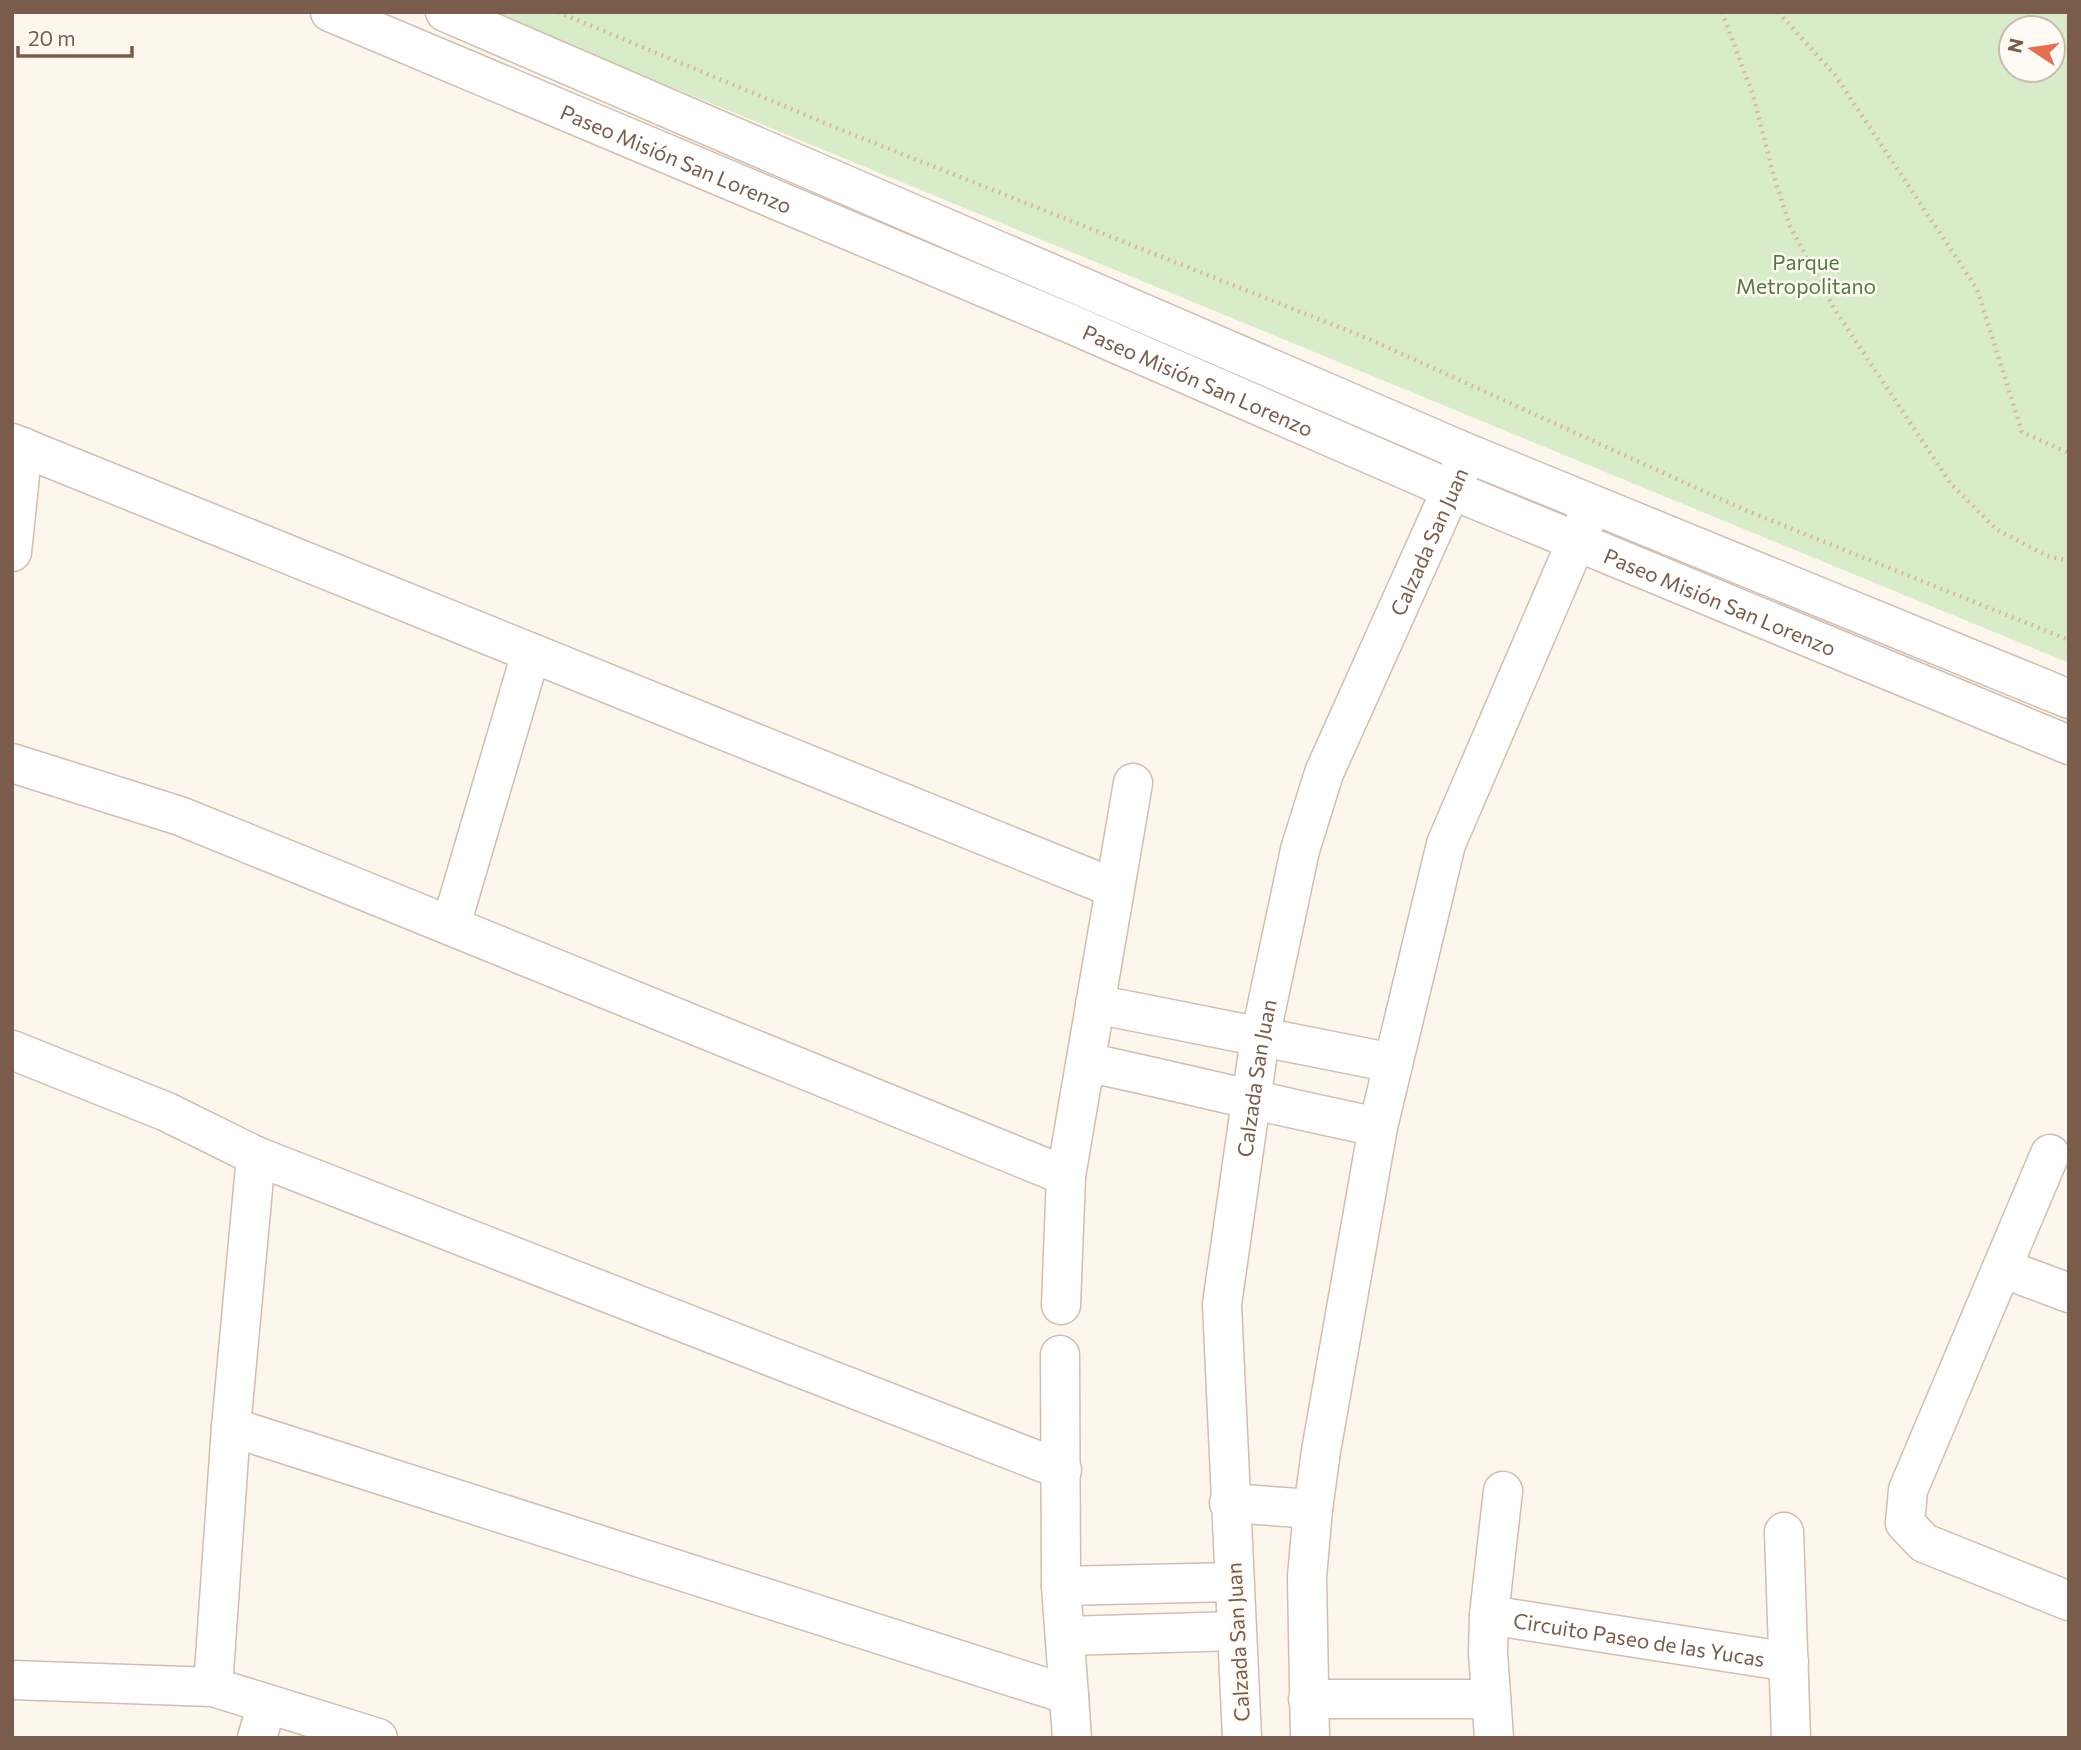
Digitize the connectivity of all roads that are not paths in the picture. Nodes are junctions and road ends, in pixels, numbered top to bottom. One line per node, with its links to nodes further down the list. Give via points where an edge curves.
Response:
1 (330, 12): 5 (street, Paseo Misión San Lorenzo)
2 (445, 12): 4 (street, Paseo Misión San Lorenzo)
3 (18, 445): 8 (street); 9 (street)
4 (1467, 453): 5 (street, Calzada San Juan); 6 (street, Paseo Misión San Lorenzo)
5 (1452, 490): 7 (street, Paseo Misión San Lorenzo); 17 (street, Calzada San Juan, via 1324,773 1300,850)
6 (1593, 504): 7 (street); 10 (street, Paseo Misión San Lorenzo)
7 (1577, 542): 11 (street, Paseo Misión San Lorenzo); 20 (street, via 1446,844)
8 (12, 552)
9 (531, 653): 14 (street); 15 (street)
10 (2069, 699)
11 (2069, 745)
12 (12, 763): 15 (street, via 180,816)
13 (1133, 783): 14 (street)
14 (1114, 888): 16 (street)
15 (451, 925): 25 (street)
16 (1095, 1004): 17 (street); 19 (street)
17 (1260, 1038): 20 (street); 21 (street, Calzada San Juan)
18 (12, 1050): 24 (street, via 167,1112)
19 (1086, 1062): 21 (street); 25 (street)
20 (1393, 1063): 22 (street)
21 (1251, 1101): 22 (street); 33 (street, Calzada San Juan, via 1222,1304)
22 (1378, 1126): 34 (street)
23 (2050, 1154): 26 (street)
24 (256, 1156): 30 (street); 31 (street)
25 (1066, 1177): 28 (street)
26 (2002, 1268): 27 (street); 38 (street, via 1908,1490 1905,1523 1924,1543)
27 (2069, 1293)
28 (1061, 1305)
29 (1060, 1355): 31 (street)
30 (231, 1427): 44 (street); 45 (street)
31 (1062, 1470): 37 (street)
32 (1503, 1491): 39 (street, Circuito Paseo de las Yucas)
33 (1229, 1503): 34 (street); 36 (street, Calzada San Juan)
34 (1313, 1509): 46 (street, via 1307,1577)
35 (1784, 1532): 42 (street, Circuito Paseo de las Yucas)
36 (1234, 1582): 37 (street); 40 (street, Calzada San Juan)
37 (1061, 1586): 41 (street)
38 (2069, 1601)
39 (1489, 1615): 42 (street, Circuito Paseo de las Yucas); 47 (street, Circuito Paseo de las Yucas)
40 (1236, 1631): 41 (street); 51 (street, Calzada San Juan)
41 (1065, 1636): 45 (street)
42 (1789, 1662): 54 (street, Circuito Paseo de las Yucas)
43 (12, 1681): 44 (street)
44 (213, 1687): 48 (street)
45 (1069, 1695): 50 (street)
46 (1308, 1699): 47 (street); 52 (street)
47 (1492, 1699): 53 (street, Circuito Paseo de las Yucas)
48 (262, 1721): 49 (street)
49 (378, 1738)
50 (1072, 1738)
51 (1242, 1738)
52 (1310, 1738)
53 (1494, 1738)
54 (1791, 1738)

